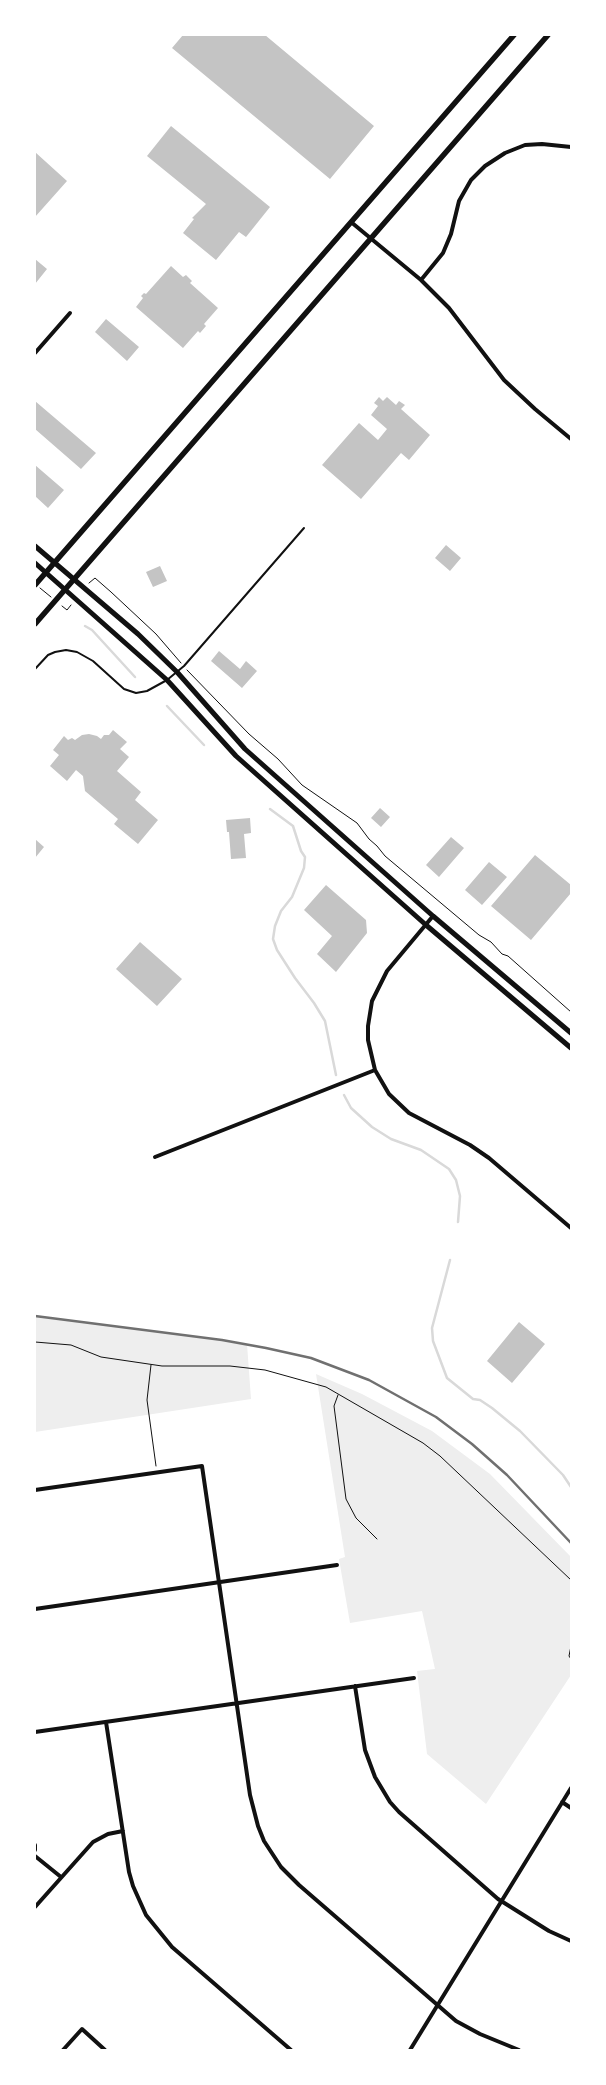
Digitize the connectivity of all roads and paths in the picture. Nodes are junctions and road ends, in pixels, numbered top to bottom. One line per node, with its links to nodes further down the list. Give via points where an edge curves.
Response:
1 (514, 35): 4 (main road)
2 (548, 35): 5 (main road)
3 (571, 147): 6 (street, via 525,145 484,166 471,180 457,206 443,253)
4 (351, 222): 5 (street); 12 (main road)
5 (371, 239): 6 (street); 15 (main road)
6 (420, 280): 9 (street, via 449,308 504,380)
7 (70, 313): 8 (street)
8 (35, 353)
9 (571, 440)
10 (304, 528): 22 (lane)
11 (35, 546): 12 (main road)
12 (55, 562): 14 (main road); 15 (main road)
13 (35, 563): 14 (main road)
14 (46, 572): 17 (main road); 18 (main road)
15 (74, 579): 18 (main road); 24 (main road)
16 (92, 580): 22 (path, via 95,578 153,630)
17 (35, 585)
18 (65, 589): 21 (main road); 25 (main road)
19 (71, 604): 20 (path, via 67,610)
20 (64, 607)
21 (35, 624)
22 (184, 666): 24 (lane); 28 (path, via 302,785 357,823 385,856)
23 (35, 669): 25 (lane, via 48,655 66,650 86,656 131,692 147,691)
24 (177, 672): 25 (lane); 26 (main road, via 245,749)
25 (167, 680): 27 (main road, via 236,756)
26 (433, 916): 27 (street); 29 (main road)
27 (426, 925): 30 (main road); 31 (street, via 387,971 372,1000 368,1040)
28 (571, 1012)
29 (571, 1034)
30 (571, 1048)
31 (375, 1070): 32 (street); 33 (street, via 389,1094 408,1113 489,1158)
32 (154, 1157)
33 (571, 1228)
34 (35, 1342): 35 (path, via 71,1346 101,1357)
35 (151, 1365): 36 (path, via 265,1370 326,1387); 37 (path, via 147,1400)
36 (338, 1394): 39 (path, via 334,1406 346,1499 356,1518); 41 (path, via 440,1456)
37 (158, 1473): 38 (street); 42 (street, via 202,1466)
38 (35, 1490)
39 (377, 1539)
40 (337, 1565): 42 (street)
41 (571, 1580)
42 (219, 1583): 43 (street); 48 (street)
43 (35, 1609)
44 (571, 1646): 45 (path, via 568,1656)
45 (571, 1659)
46 (414, 1678): 47 (street)
47 (355, 1686): 48 (street); 59 (street, via 365,1750 382,1790 399,1812)
48 (237, 1703): 49 (street); 62 (street, via 253,1811 272,1854 299,1885)
49 (106, 1722): 50 (street); 54 (street)
50 (35, 1732)
51 (571, 1788): 52 (street)
52 (562, 1802): 53 (street); 59 (street)
53 (571, 1808)
54 (123, 1831): 58 (street, via 93,1842); 65 (street, via 134,1886 155,1928 172,1947)
55 (35, 1845): 56 (street)
56 (35, 1850)
57 (35, 1856): 58 (street)
58 (61, 1877): 60 (street)
59 (501, 1901): 61 (street); 62 (street)
60 (35, 1907)
61 (571, 1941)
62 (438, 2005): 66 (street); 67 (street, via 456,2021)
63 (63, 2050): 64 (street, via 82,2029)
64 (106, 2050)
65 (291, 2050)
66 (410, 2050)
67 (519, 2050)

